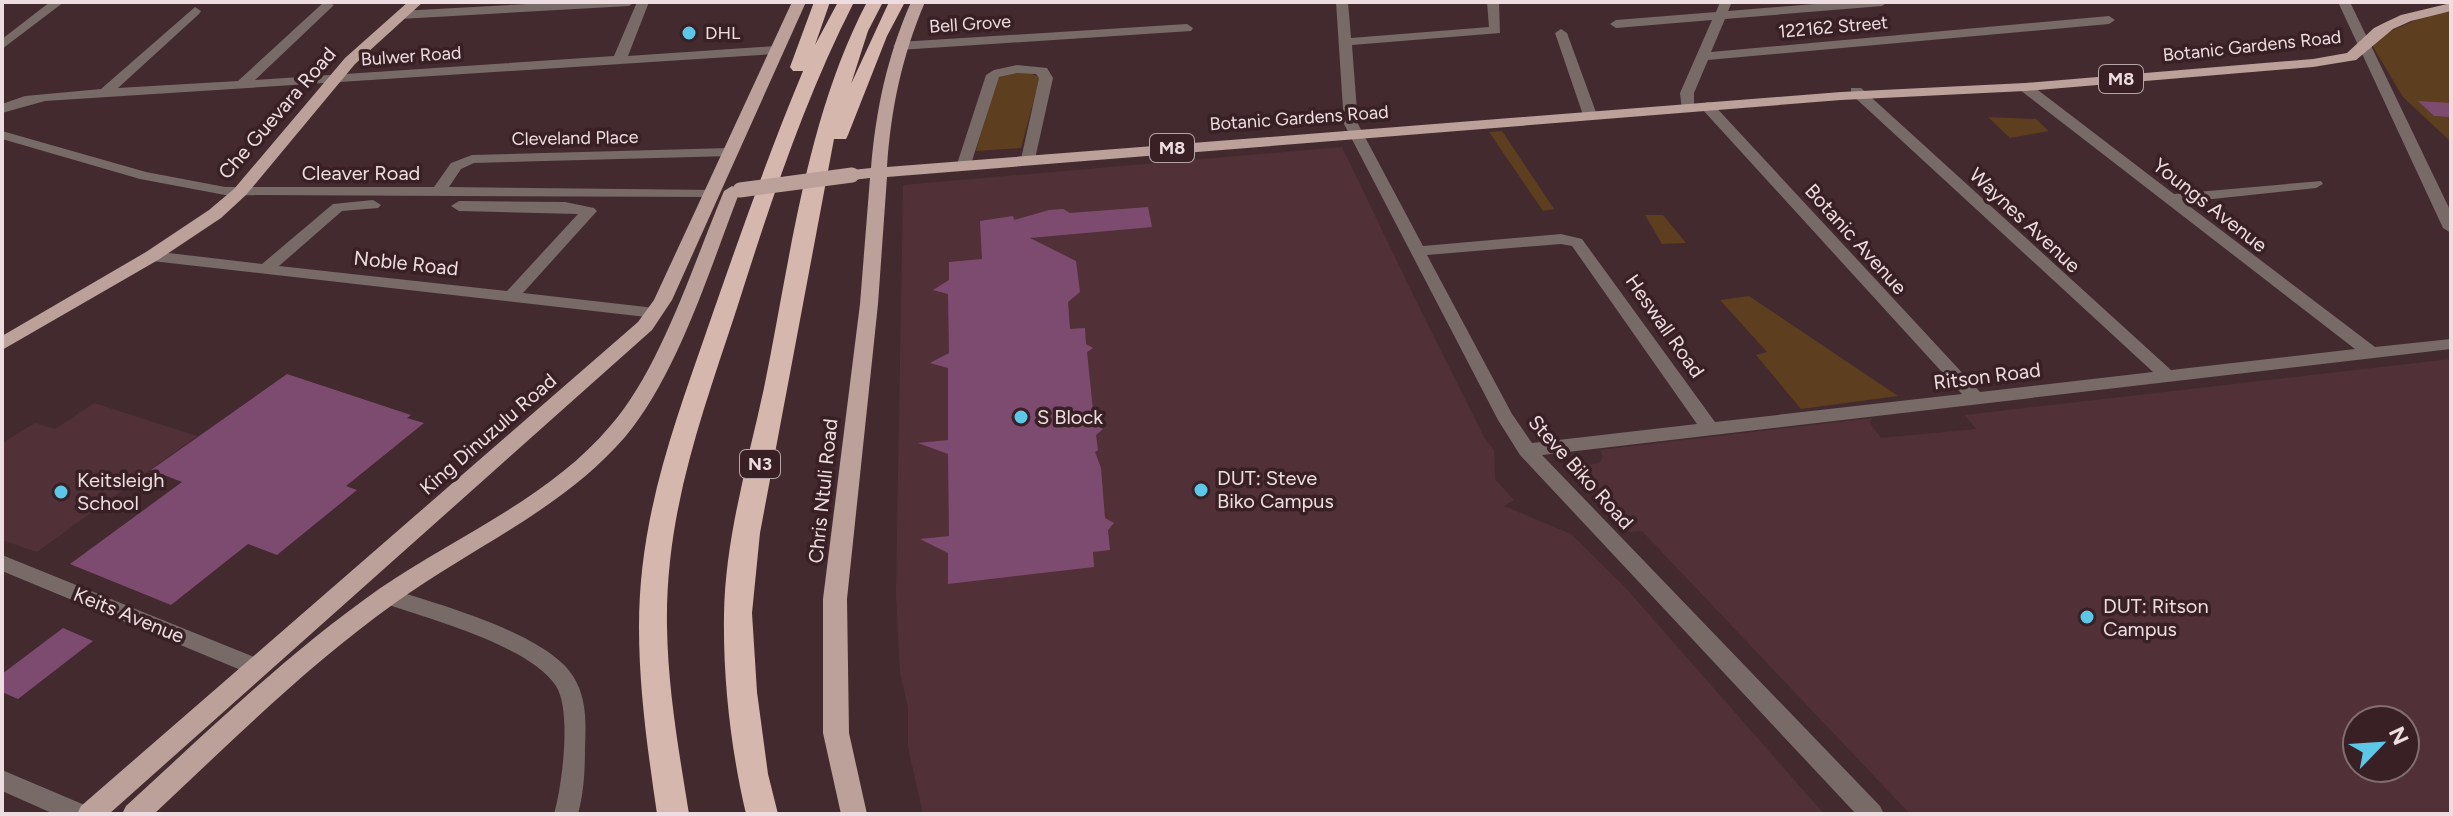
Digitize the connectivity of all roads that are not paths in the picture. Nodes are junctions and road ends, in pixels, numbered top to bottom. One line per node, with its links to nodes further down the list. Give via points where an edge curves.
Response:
1 (58, 2): 27 (street)
2 (416, 2): 19 (main road, Che Guevara Road)
3 (629, 2): 19 (street)
4 (643, 2): 31 (street)
5 (799, 2): 29 (main road, King Dinuzulu Road)
6 (822, 2): 49 (highway, via 771,144)
7 (846, 2): 49 (highway)
8 (875, 2): 46 (highway, N3, via 857,41)
9 (897, 2): 46 (highway, via 844,125)
10 (918, 2): 28 (main road)
11 (1342, 2): 26 (street, Steve Biko Road)
12 (1493, 2): 26 (street, via 1495,30)
13 (1726, 2): 20 (street)
14 (1882, 2): 20 (street)
15 (2344, 2): 25 (street)
16 (328, 5): 34 (street)
17 (2451, 7): 25 (main road, M8, via 2406,18)
18 (195, 11): 36 (street)
19 (400, 15): 33 (main road, Che Guevara Road)
20 (1719, 16): 22 (street); 30 (street)
21 (2109, 20): 30 (street, 122162 Street)
22 (1616, 24)
23 (1187, 28): 28 (street, Bell Grove)
24 (1561, 33): 41 (street)
25 (2366, 38): 32 (main road); 35 (main road, Botanic Gardens Road / M8, via 2271,67); 37 (main road, Botanic Gardens Road / M8, via 2304,55)
26 (1346, 42): 43 (street, Steve Biko Road)
27 (2, 45)
28 (899, 46): 50 (main road, via 883,115)
29 (775, 50): 31 (street, Bulwer Road); 45 (main road, King Dinuzulu Road)
30 (1704, 56): 39 (street, via 1687,93)
31 (619, 61): 33 (street, Bulwer Road)
32 (2373, 64): 56 (street)
33 (333, 80): 34 (street, Bulwer Road); 53 (main road, Che Guevara Road)
34 (240, 86): 36 (street, Bulwer Road)
35 (2025, 87): 37 (main road, Botanic Gardens Road / M8); 55 (street, Youngs Avenue)
36 (104, 94): 40 (street, Bulwer Road, via 25,100)
37 (1853, 94): 38 (main road, Botanic Gardens Road / M8); 65 (street, Waynes Avenue)
38 (1707, 106): 39 (main road, Botanic Gardens Road / M8); 66 (street, Botanic Avenue)
39 (1687, 108): 41 (main road, Botanic Gardens Road / M8)
40 (2, 109)
41 (1590, 115): 43 (main road, Botanic Gardens Road / M8)
42 (2, 117): 44 (street, Cleaver Road / M8, via 18,128)
43 (1355, 134): 47 (main road, Botanic Gardens Road / M8); 57 (street, Steve Biko Road)
44 (10, 136): 53 (street, Cleaver Road / M8, via 168,182)
45 (730, 152): 52 (main road, King Dinuzulu Road); 54 (street, Cleveland Place, via 472,159 456,166)
46 (820, 158): 72 (highway, N3, via 747,533 738,613)
47 (1028, 159): 48 (main road, Botanic Gardens Road / M8); 48 (street, via 1046,78 1042,71 1030,69 993,75)
48 (964, 164): 50 (main road, Botanic Gardens Road / M8)
49 (772, 169): 78 (highway, via 672,469 660,534 653,625 657,706)
50 (878, 172): 52 (main road, Botanic Gardens Road / M8, bridge); 81 (main road, Chris Ntuli Road, via 869,304 835,599 836,733)
51 (2316, 184): 55 (street)
52 (728, 191): 54 (street, Cleaver Road / M8); 61 (main road, King Dinuzulu Road); 70 (main road, King Dinuzulu Road, via 671,341 618,431 545,496)
53 (240, 192): 54 (street, Cleaver Road / M8); 58 (main road, Che Guevara Road)
54 (437, 194)
55 (2170, 199): 64 (street, Youngs Avenue)
56 (2451, 228)
57 (1416, 251): 67 (street, Heswall Road, via 1577,242); 68 (street, Steve Biko Road)
58 (152, 256): 59 (street, Noble Road); 62 (main road, Che Guevara Road)
59 (264, 270): 60 (street, Noble Road); 60 (street, via 341,207 589,211)
60 (511, 297): 61 (street, Noble Road)
61 (655, 313): 71 (main road, King Dinuzulu Road, via 628,344)
62 (2, 344)
63 (2451, 344): 64 (street, Ritson Road)
64 (2371, 353): 65 (street, Ritson Road)
65 (2168, 377): 66 (street, Ritson Road)
66 (1976, 399): 67 (street, Ritson Road)
67 (1710, 429): 68 (street, Ritson Road)
68 (1527, 450): 82 (street, Steve Biko Road)
69 (2, 563): 71 (street, Keits Avenue)
70 (387, 596): 76 (main road, King Dinuzulu Road, via 278,685); 77 (street, via 525,647 552,665 572,701 574,762)
71 (256, 667): 75 (main road, King Dinuzulu Road)
72 (752, 774): 79 (highway, N3); 80 (highway)
73 (2, 780): 74 (street)
74 (79, 814)
75 (90, 814)
76 (135, 814)
77 (566, 814)
78 (673, 814)
79 (762, 814)
80 (778, 814)
81 (854, 814)
82 (1872, 814)

